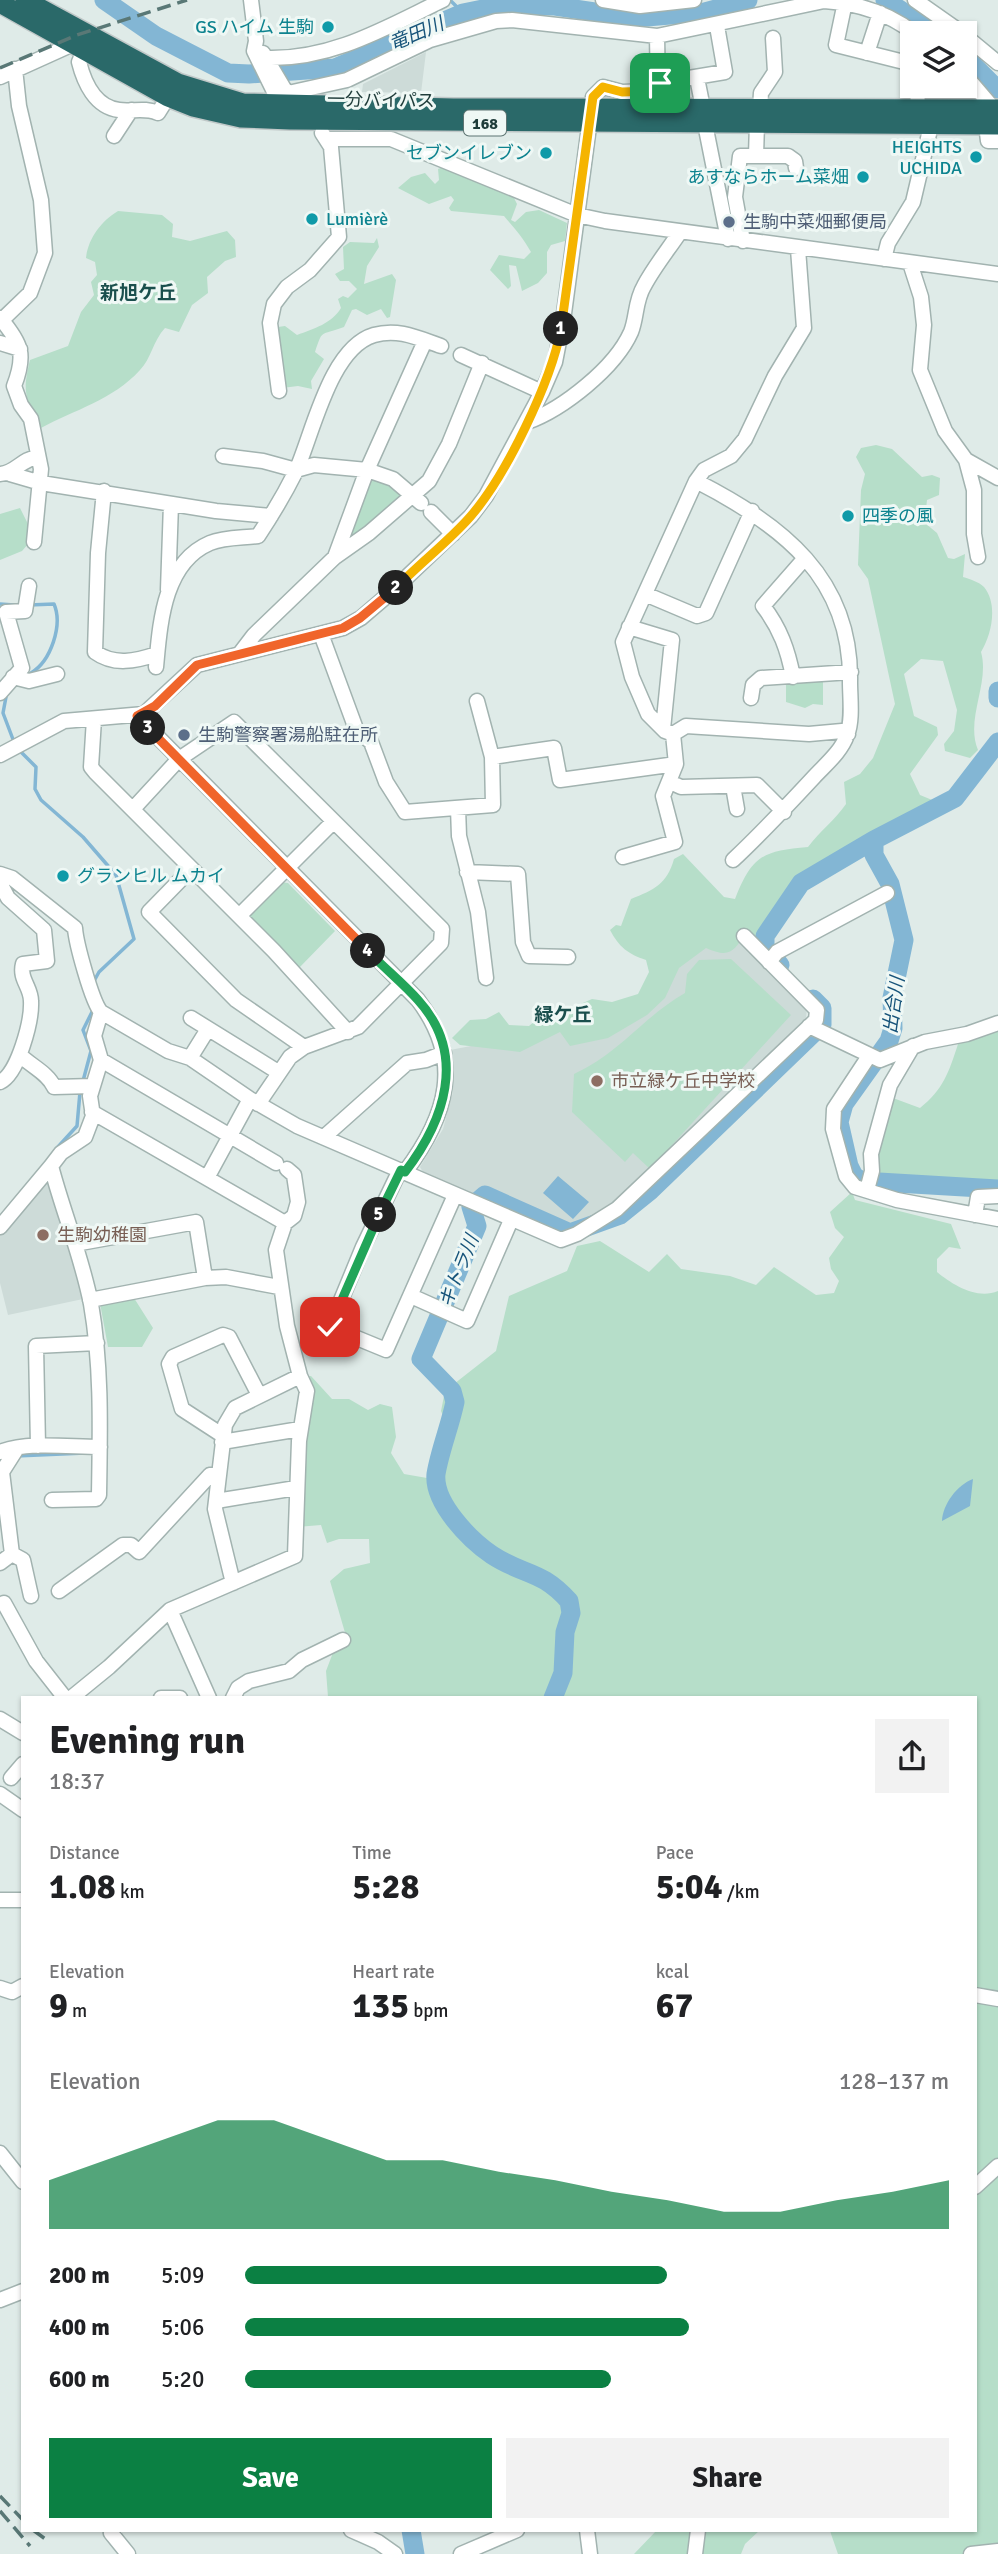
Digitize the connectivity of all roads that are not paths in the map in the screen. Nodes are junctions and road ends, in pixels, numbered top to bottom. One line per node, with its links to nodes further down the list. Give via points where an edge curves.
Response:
1 (25, 0): 28 (highway, 一分バイパス / 168, via 178,83 243,103)
2 (251, 0): 18 (street)
3 (443, 0): 18 (street, via 341,49 296,59)
4 (603, 0): 5 (street, via 640,6)
5 (694, 0)
6 (915, 0): 10 (street)
7 (845, 2): 9 (street); 12 (street, via 812,2); 17 (street, via 836,45)
8 (0, 3): 16 (highway, 一分バイパス / 168)
9 (880, 13): 11 (street); 17 (street)
10 (945, 21)
11 (900, 22)
12 (717, 26): 13 (street); 23 (street, via 725,72)
13 (657, 36): 24 (street); 28 (street, via 496,21 430,40 347,79)
14 (773, 38): 33 (street, via 775,72 761,93)
15 (977, 46): 20 (street)
16 (74, 52): 21 (street); 26 (highway, 一分バイパス / 168); 29 (street, via 85,85 101,101)
17 (867, 53): 19 (street)
18 (262, 60): 28 (street)
19 (900, 61)
20 (998, 63)
21 (15, 69): 22 (street); 48 (street, via 41,200 45,253 30,293)
22 (0, 77)
23 (697, 78): 24 (street); 32 (street)
24 (660, 83): 31 (street, via 658,91 651,94 603,87 593,97)
25 (977, 94): 35 (street)
26 (168, 97): 28 (highway, 一分バイパス / 168, via 241,118); 29 (street, via 158,113)
27 (922, 98): 30 (street)
28 (284, 99): 31 (highway, 一分バイパス / 168); 34 (highway, 一分バイパス / 168)
29 (131, 110): 36 (street)
30 (928, 113): 33 (highway, 一分バイパス / 168); 35 (highway, 一分バイパス / 168); 45 (street, via 914,202 888,243)
31 (591, 115): 32 (highway, 一分バイパス / 168); 34 (highway, 一分バイパス / 168); 40 (street)
32 (704, 116): 33 (highway, 一分バイパス / 168); 42 (street)
33 (759, 116): 38 (street)
34 (314, 120): 37 (street)
35 (995, 122)
36 (114, 136)
37 (326, 139): 40 (street, via 391,139); 55 (street, via 331,146 339,237 274,304 270,323)
38 (756, 156): 39 (street, via 788,156); 43 (street, via 740,156 735,197)
39 (796, 168)
40 (577, 215): 41 (street); 56 (street, via 557,352)
41 (680, 232): 42 (street); 57 (street, via 643,287 635,322 619,352 549,414)
42 (728, 239): 43 (street)
43 (743, 242): 44 (street)
44 (799, 249): 45 (street); 65 (street, via 804,328 744,439 730,456 704,470)
45 (884, 259): 46 (street)
46 (910, 263): 47 (street); 60 (street, via 924,325 920,370 945,431)
47 (998, 274)
48 (1, 319): 52 (street)
49 (425, 341): 51 (street); 61 (street, via 392,332 356,344 324,398); 62 (street)
50 (0, 343): 52 (street)
51 (440, 346)
52 (20, 349): 59 (street, via 23,363 14,386 31,419)
53 (461, 355): 54 (street)
54 (482, 363): 56 (street); 69 (street)
55 (279, 391)
56 (542, 392): 57 (street)
57 (527, 422): 72 (street, via 486,496)
58 (223, 456): 61 (street)
59 (38, 457): 63 (street); 66 (street)
60 (966, 460): 64 (street); 75 (street, via 974,490)
61 (296, 470): 62 (street, via 314,465); 71 (street)
62 (367, 470): 69 (street, via 393,478); 74 (street)
63 (5, 474): 66 (street)
64 (998, 478)
65 (696, 481): 70 (street); 79 (street)
66 (41, 483): 67 (street); 73 (street)
67 (104, 491): 68 (street); 78 (street, via 95,652 106,660 157,661)
68 (170, 504): 71 (street); 78 (street)
69 (421, 504): 72 (street); 74 (street)
70 (752, 512): 76 (street); 79 (street, via 706,613 697,616)
71 (271, 516): 78 (street, via 258,536 210,543 196,552)
72 (453, 534): 81 (street, via 360,618)
73 (34, 542)
74 (335, 557): 82 (street)
75 (978, 557)
76 (805, 558): 83 (street, via 818,570 839,607); 86 (street, via 763,606 776,622)
77 (29, 586): 85 (street, via 25,611 6,612 22,668)
78 (168, 592)
79 (645, 594): 80 (street)
80 (629, 627): 92 (street, via 623,642 630,669 648,714); 92 (street, via 671,640)
81 (321, 634): 82 (street); 100 (street, via 356,729 370,742 405,813)
82 (240, 653): 90 (street, via 189,669 163,699)
83 (850, 673): 86 (street); 93 (street)
84 (57, 674): 85 (street, via 29,681)
85 (13, 677): 87 (street)
86 (793, 677): 88 (street, via 761,678 753,685)
87 (0, 693)
88 (751, 698)
89 (477, 701): 95 (street)
90 (137, 716): 91 (street); 96 (street)
91 (94, 719): 94 (street, via 64,721); 101 (street, via 91,767)
92 (668, 731): 93 (street, via 686,726); 97 (street)
93 (848, 734): 103 (street, via 839,751)
94 (1, 752)
95 (492, 757): 97 (street, via 554,748 560,780); 100 (street, via 493,805)
96 (179, 760): 101 (street); 104 (street, via 234,722); 107 (street)
97 (676, 764): 98 (street)
98 (670, 782): 99 (street, via 681,787); 105 (street, via 663,796 675,842)
99 (733, 786): 102 (street); 103 (street, via 757,785)
100 (458, 808): 109 (street)
101 (133, 809): 108 (street)
102 (737, 809)
103 (783, 812): 106 (street)
104 (333, 822): 107 (street); 118 (street, via 442,929 442,943)
105 (623, 857)
106 (733, 860)
107 (285, 866): 113 (street); 118 (street)
108 (190, 870): 113 (street); 126 (street, via 149,912 236,1000)
109 (467, 872): 115 (street, via 518,874 523,942 529,956); 117 (street, via 478,912)
110 (0, 874): 119 (street, via 12,878 75,928 78,953)
111 (0, 883): 128 (street, via 8,898 44,930 47,961 23,964 20,974 31,999)
112 (887, 893): 116 (street, via 777,952)
113 (239, 916): 124 (street)
114 (744, 936): 116 (street)
115 (568, 957)
116 (769, 962): 122 (street, via 817,1010 816,1020)
117 (486, 978)
118 (401, 984): 124 (street); 127 (street, via 430,1017)
119 (101, 1012): 130 (street, via 168,1051); 131 (street, via 94,1036)
120 (191, 1018): 123 (street)
121 (998, 1023): 125 (street)
122 (809, 1026): 129 (street); 147 (street, via 617,1209 561,1240)
123 (208, 1029): 130 (street); 132 (street)
124 (348, 1032): 126 (street)
125 (913, 1046): 129 (street, via 891,1058); 142 (street, via 890,1085 871,1154)
126 (304, 1048): 132 (street)
127 (444, 1053): 138 (street, via 407,1063); 140 (street, via 441,1113)
128 (20, 1055): 133 (street, via 9,1076); 134 (street, via 46,1074 54,1087)
129 (869, 1056): 142 (street, via 834,1109 833,1129 846,1176 855,1187)
130 (190, 1058): 135 (street)
131 (102, 1060): 134 (street); 137 (street)
132 (278, 1072): 135 (street)
133 (0, 1082)
134 (93, 1086): 136 (street)
135 (254, 1101): 137 (street); 138 (street)
136 (92, 1112): 139 (street, via 85,1137); 141 (street)
137 (229, 1136): 141 (street); 148 (street, via 294,1175 299,1193 294,1216)
138 (324, 1137): 140 (street)
139 (51, 1166): 149 (street); 150 (street)
140 (403, 1171): 143 (street); 153 (street, via 363,1247 330,1327 386,1350)
141 (207, 1178): 148 (street)
142 (867, 1190): 145 (street)
143 (455, 1195): 147 (street); 153 (street)
144 (998, 1196): 145 (street, via 978,1197)
145 (975, 1215): 146 (street)
146 (998, 1219)
147 (511, 1220): 153 (street, via 467,1321)
148 (285, 1223): 152 (street, via 276,1251)
149 (0, 1227)
150 (75, 1244): 151 (street, via 196,1222); 154 (street)
151 (205, 1278): 152 (street, via 226,1277); 154 (street)
152 (279, 1287): 156 (street)
153 (411, 1296)
154 (90, 1300): 155 (street)
155 (97, 1343): 160 (street, via 36,1346); 161 (street)
156 (300, 1376): 157 (street); 158 (street, via 307,1391)
157 (259, 1395): 159 (street, via 229,1415); 159 (street, via 229,1337 223,1335 173,1357 169,1364 182,1409)
158 (300, 1429): 159 (street); 165 (street)
159 (222, 1438): 164 (street)
160 (38, 1447): 161 (street); 162 (street)
161 (100, 1447): 166 (street, via 99,1496)
162 (16, 1450): 163 (street); 168 (street, via 2,1472)
163 (0, 1452)
164 (218, 1474): 167 (street); 170 (street, via 210,1475 139,1552 123,1545)
165 (296, 1488): 167 (street); 169 (street, via 295,1556)
166 (52, 1500)
167 (216, 1501): 169 (street)
168 (6, 1558): 171 (street, via 23,1560)
169 (233, 1583): 173 (street)
170 (59, 1591)
171 (32, 1596)
172 (4, 1603): 175 (street, via 36,1661)
173 (170, 1610): 176 (street); 177 (street)
174 (343, 1640): 178 (street, via 289,1671 249,1681)
175 (63, 1696)
176 (73, 1696)
177 (208, 1696)
178 (234, 1696)
179 (0, 1719): 180 (street)
180 (21, 1732)
181 (21, 1766): 182 (street)
182 (11, 1778)
183 (0, 1794): 184 (street)
184 (21, 1809)
185 (0, 1900): 186 (street)
186 (21, 1900)
187 (21, 1987): 188 (street, via 12,1992)
188 (0, 1988)
189 (977, 1995): 190 (street)
190 (998, 1999)
191 (0, 2153): 193 (street)
192 (998, 2166): 194 (street)
193 (21, 2179)
194 (977, 2185)
195 (21, 2292): 196 (street)
196 (0, 2300)
197 (112, 2532): 203 (street)
198 (356, 2532): 204 (street)
199 (512, 2532): 205 (street)
200 (587, 2532): 206 (street)
201 (698, 2532): 207 (street)
202 (998, 2551): 208 (street)
203 (128, 2554)
204 (395, 2554)
205 (461, 2554)
206 (590, 2554)
207 (695, 2554)
208 (971, 2554)

